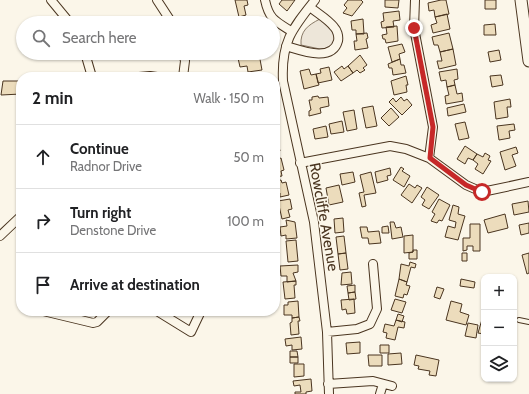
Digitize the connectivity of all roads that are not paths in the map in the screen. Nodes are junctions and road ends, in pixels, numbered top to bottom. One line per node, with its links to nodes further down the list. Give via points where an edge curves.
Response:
1 (51, 0): 8 (street)
2 (157, 0): 9 (street)
3 (265, 0): 10 (street)
4 (315, 0): 7 (street, Rowcliffe Avenue)
5 (415, 0): 19 (street, via 414,28 433,127)
6 (523, 6): 16 (street)
7 (310, 7): 12 (street, Rowcliffe Avenue); 13 (street, via 334,26 338,37 336,46 332,51 322,53)
8 (64, 16)
9 (167, 16)
10 (270, 16)
11 (280, 24): 12 (street)
12 (291, 31): 13 (street, Rowcliffe Avenue)
13 (286, 46): 20 (street, Rowcliffe Avenue, via 282,62 283,81)
14 (87, 60): 17 (street)
15 (185, 60): 18 (street)
16 (529, 61)
17 (91, 72)
18 (184, 72)
19 (430, 158): 20 (street, via 390,146); 21 (street, via 466,185 482,192)
20 (300, 163): 31 (street, Rowcliffe Avenue, via 314,222)
21 (529, 182)
22 (16, 221): 23 (street)
23 (0, 236)
24 (373, 264): 31 (street, via 377,309 370,324 357,329)
25 (64, 316): 26 (street, via 93,323)
26 (103, 316)
27 (165, 316): 28 (street, via 191,332)
28 (199, 316)
29 (519, 320): 30 (lane)
30 (529, 322)
31 (327, 332): 32 (street, Rowcliffe Avenue)
32 (328, 384): 33 (street, via 355,381); 35 (street, Rowcliffe Avenue)
33 (383, 384): 34 (street); 36 (street)
34 (392, 386)
35 (329, 394)
36 (380, 394)

